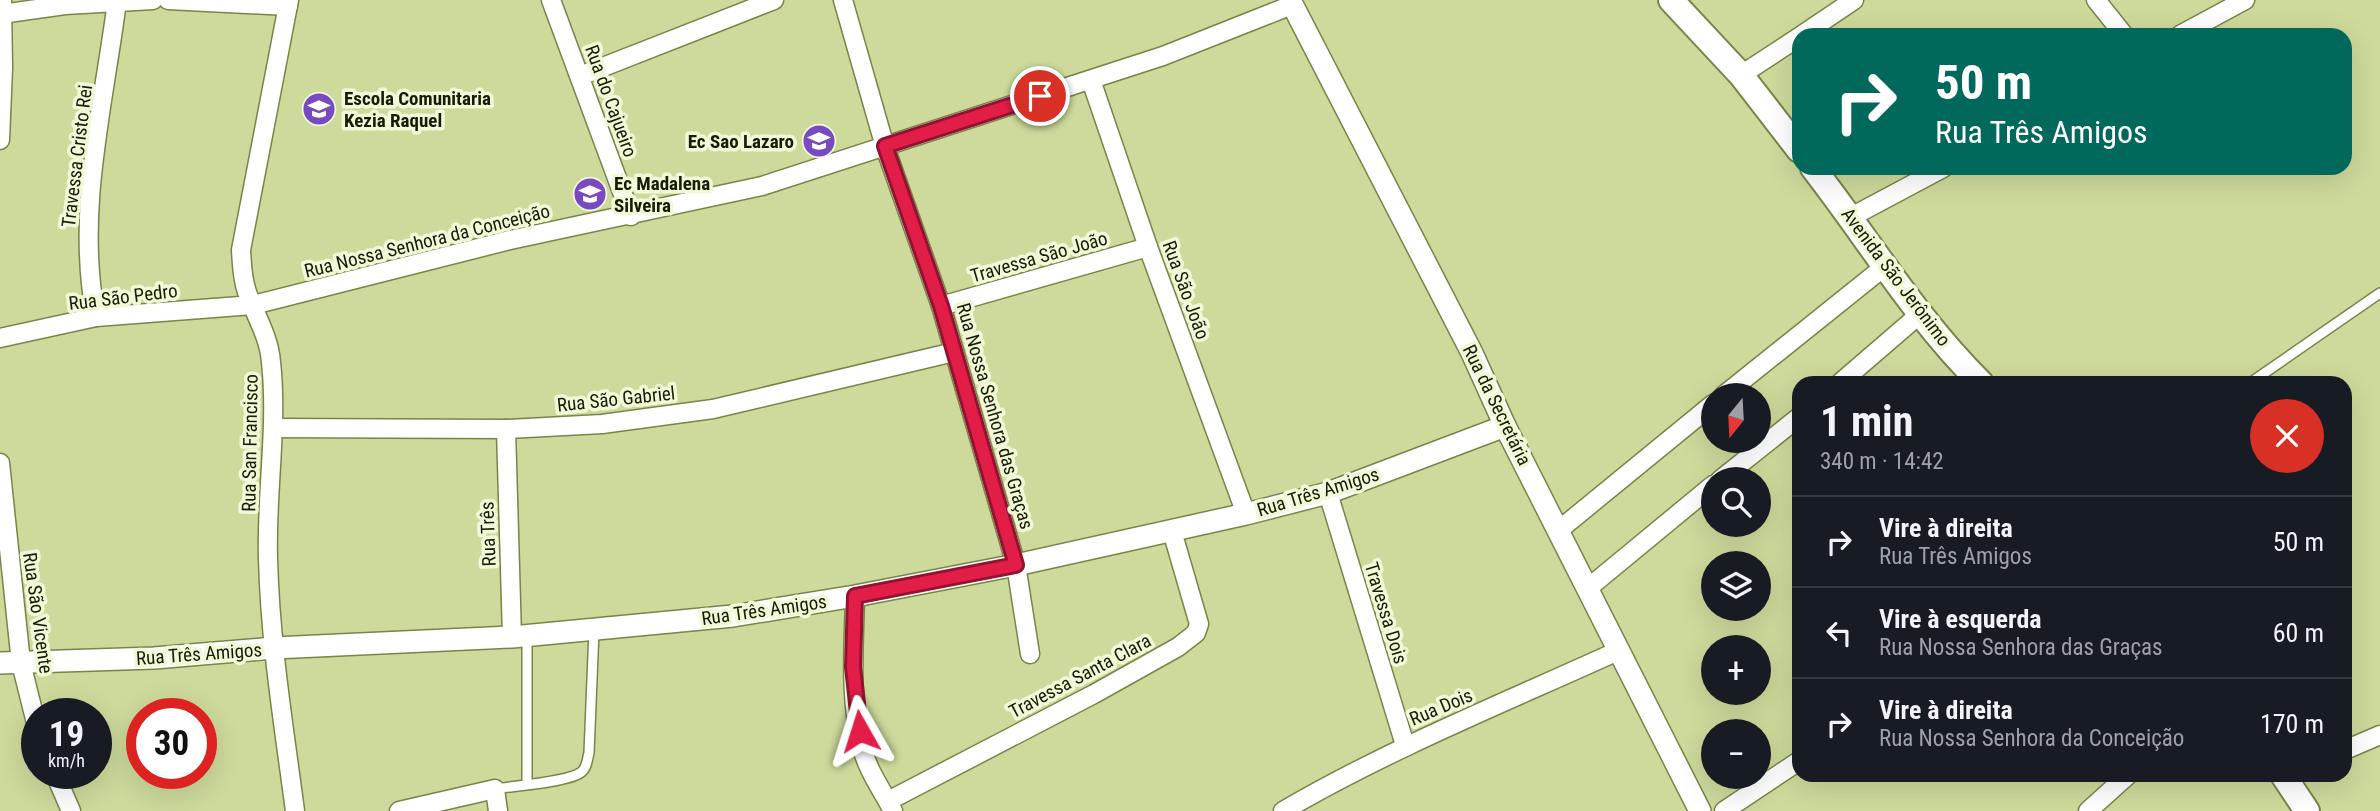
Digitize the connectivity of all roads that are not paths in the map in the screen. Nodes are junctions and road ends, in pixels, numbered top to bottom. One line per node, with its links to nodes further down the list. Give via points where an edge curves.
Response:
1 (153, 0): 10 (street)
2 (168, 0): 12 (street)
3 (551, 0): 19 (street, Rua do Cajueiro)
4 (774, 0): 19 (street)
5 (843, 0): 24 (street, Rua Nossa Senhora das Graças)
6 (1671, 0): 18 (main road)
7 (1854, 0): 14 (street)
8 (2096, 0): 15 (street)
9 (2245, 0): 16 (street)
10 (117, 1): 13 (street); 35 (street, Travessa Cristo Rei, via 89,206 88,246)
11 (1291, 2): 20 (street, Rua Nossa Senhora da Conceição, via 1163,56); 44 (street, Rua da Secretária, via 1460,328)
12 (289, 3): 32 (street, Rua San Francisco, via 244,228 242,271)
13 (1, 7): 21 (street)
14 (1812, 28)
15 (2118, 28)
16 (2193, 28)
17 (1792, 41): 18 (street)
18 (1741, 75): 23 (main road)
19 (580, 76): 27 (street, Rua do Cajueiro)
20 (1091, 79): 24 (street, Rua Nossa Senhora da Conceição); 29 (street, Rua São João)
21 (0, 132): 22 (street)
22 (0, 140)
23 (1792, 141)
24 (885, 146): 27 (street, Rua Nossa Senhora da Conceição, via 762,186); 33 (street, Rua Nossa Senhora das Graças)
25 (1818, 175): 28 (main road, Avenida São Jerônimo)
26 (1930, 175): 28 (street)
27 (631, 216): 32 (street, Rua Nossa Senhora da Conceição, via 486,245)
28 (1851, 217): 30 (main road, Avenida São Jerônimo)
29 (1148, 247): 33 (street, Travessa São João); 51 (street, Rua São João)
30 (1884, 267): 34 (main road, Avenida São Jerônimo); 41 (street)
31 (2380, 293): 40 (lane)
32 (253, 305): 35 (street, Rua São Pedro); 45 (street, Rua San Francisco, via 271,359)
33 (941, 306): 37 (street, Rua Nossa Senhora das Graças)
34 (1920, 314): 38 (street); 39 (main road, Avenida São Jerônimo)
35 (96, 317): 36 (street, Rua São Pedro)
36 (0, 338)
37 (954, 352): 46 (street, Rua São Gabriel, via 712,409 602,424); 54 (street, Rua Nossa Senhora das Graças)
38 (1848, 376)
39 (1975, 376)
40 (2260, 376)
41 (1739, 383)
42 (1701, 414): 52 (street)
43 (1792, 423): 48 (street)
44 (1505, 426): 49 (street, Rua Três Amigos); 52 (street, Rua da Secretária)
45 (274, 428): 46 (street, Rua São Gabriel); 59 (street, Rua San Francisco, via 268,556)
46 (506, 429): 58 (street, Rua Três)
47 (0, 463): 62 (street, Rua São Vicente)
48 (1736, 467)
49 (1328, 493): 51 (street, Rua Três Amigos); 65 (street, Travessa Dois)
50 (1701, 495): 55 (street)
51 (1246, 514): 53 (street, Rua Três Amigos)
52 (1559, 530): 55 (street, Rua da Secretária)
53 (1172, 531): 54 (street, Rua Três Amigos); 73 (street, Travessa Santa Clara, via 1199,624 1196,633)
54 (1016, 565): 56 (street, Rua Três Amigos); 61 (street, Rua Nossa Senhora das Graças)
55 (1587, 589): 60 (street, Rua da Secretária)
56 (855, 596): 57 (street, Rua Três Amigos, via 733,616); 73 (street, via 853,667 862,748)
57 (594, 630): 58 (street, Rua Três Amigos); 70 (lane, via 585,768 578,775)
58 (519, 636): 59 (street, Rua Três Amigos); 70 (lane)
59 (274, 648): 62 (street, Rua Três Amigos, via 154,659); 75 (street, Rua San Francisco)
60 (1620, 650): 65 (street, Rua Dois); 79 (street, Rua da Secretária)
61 (1030, 654)
62 (10, 663): 63 (street, Rua São Vicente)
63 (25, 698)
64 (2380, 735): 66 (street)
65 (1405, 745): 78 (street, Rua Dois)
66 (2352, 747)
67 (1792, 766): 80 (street)
68 (2120, 782): 81 (street)
69 (2288, 782): 82 (main road)
70 (527, 784): 72 (lane)
71 (61, 789): 74 (street)
72 (495, 789): 76 (street); 77 (street)
73 (891, 806)
74 (71, 811)
75 (295, 811)
76 (399, 811)
77 (498, 811)
78 (1283, 811)
79 (1700, 811)
80 (1724, 811)
81 (2088, 811)
82 (2307, 811)

